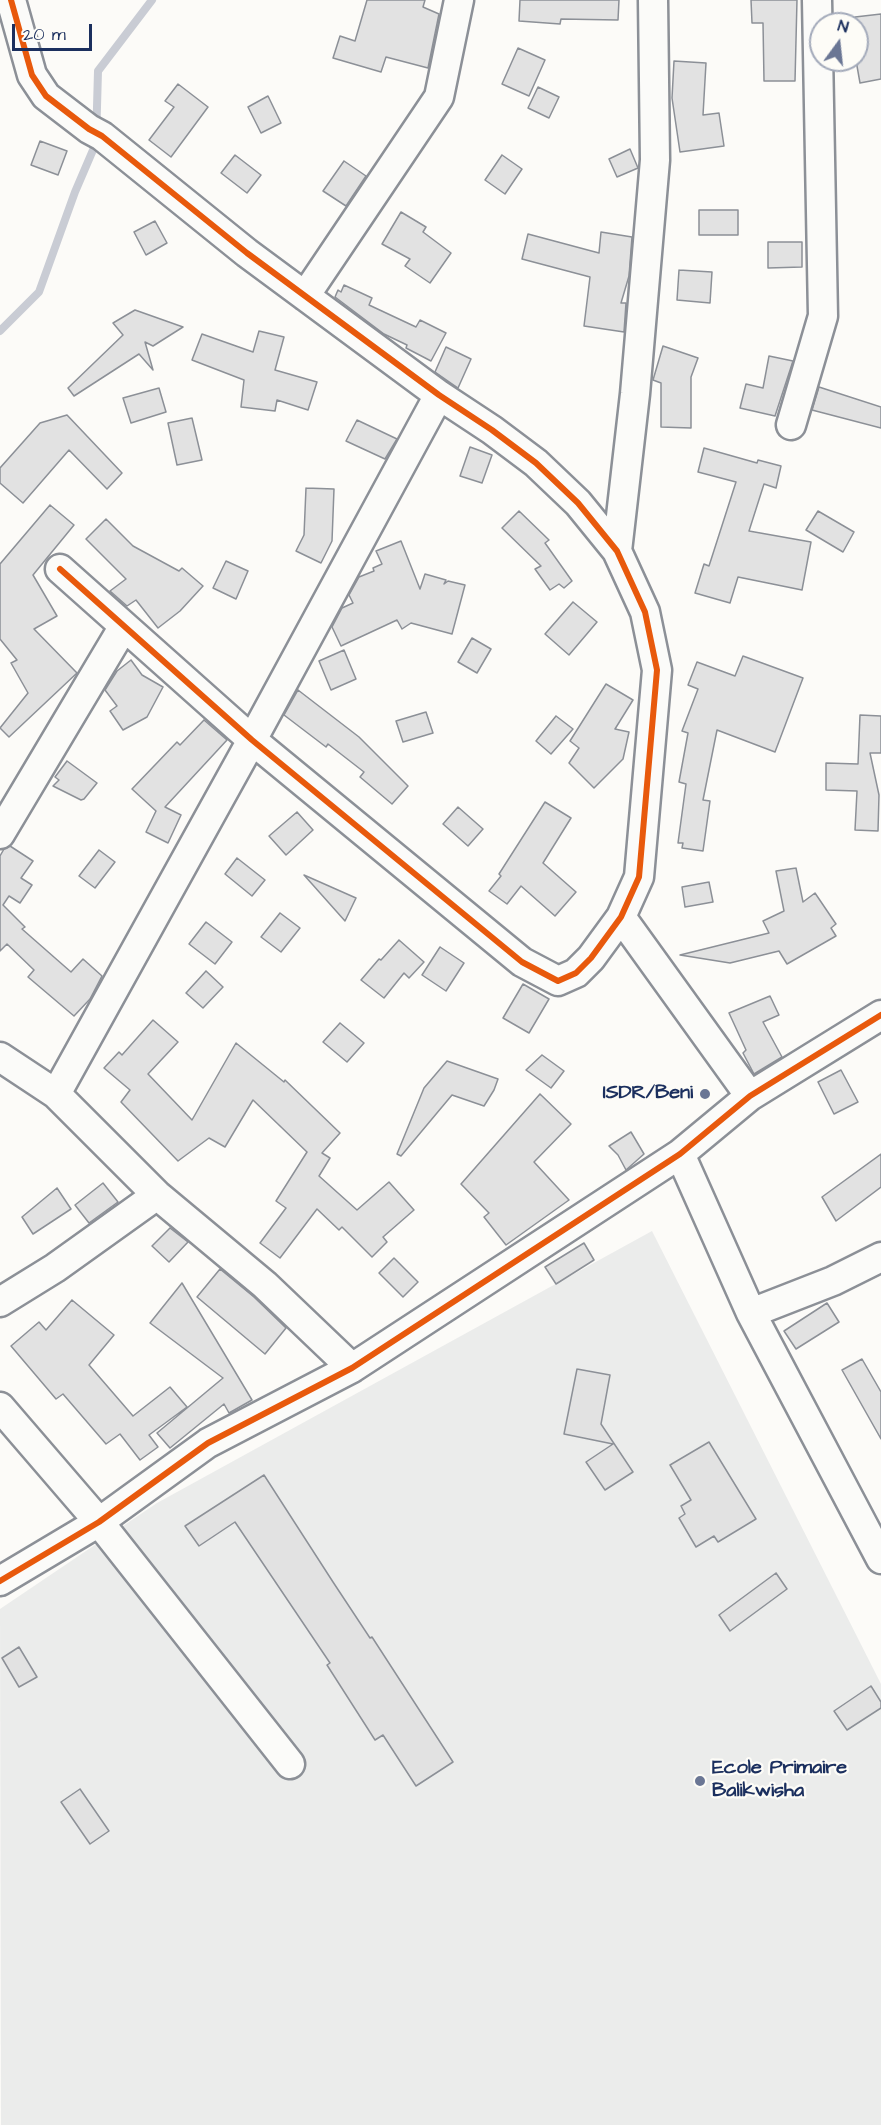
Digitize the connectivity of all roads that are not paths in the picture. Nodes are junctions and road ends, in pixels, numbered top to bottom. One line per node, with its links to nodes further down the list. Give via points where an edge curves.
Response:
1 (11, 0): 5 (street, via 32,75 46,96)
2 (459, 0): 5 (street, via 439,97)
3 (653, 0): 8 (street, via 655,160)
4 (817, 0): 7 (street, via 823,316)
5 (305, 296): 6 (street)
6 (439, 395): 8 (street, via 536,463 578,503); 11 (street)
7 (791, 425)
8 (617, 551): 13 (street, via 645,612 657,670 639,877)
9 (60, 569): 10 (street)
10 (124, 626): 11 (street); 12 (street)
11 (252, 740): 13 (street, via 522,962 558,981 576,973 591,958); 16 (street)
12 (0, 834)
13 (621, 917): 17 (street)
14 (881, 1015): 17 (street)
15 (0, 1057): 16 (street)
16 (56, 1094): 19 (street)
17 (750, 1096): 18 (street)
18 (680, 1154): 22 (street); 23 (street)
19 (157, 1195): 21 (street); 23 (street, via 265,1285)
20 (881, 1257): 22 (street, via 833,1281)
21 (0, 1302)
22 (751, 1313): 26 (street)
23 (352, 1368): 25 (street, via 207,1443)
24 (0, 1407): 25 (street)
25 (99, 1522): 27 (street); 28 (street)
26 (881, 1558)
27 (0, 1581)
28 (290, 1764)

